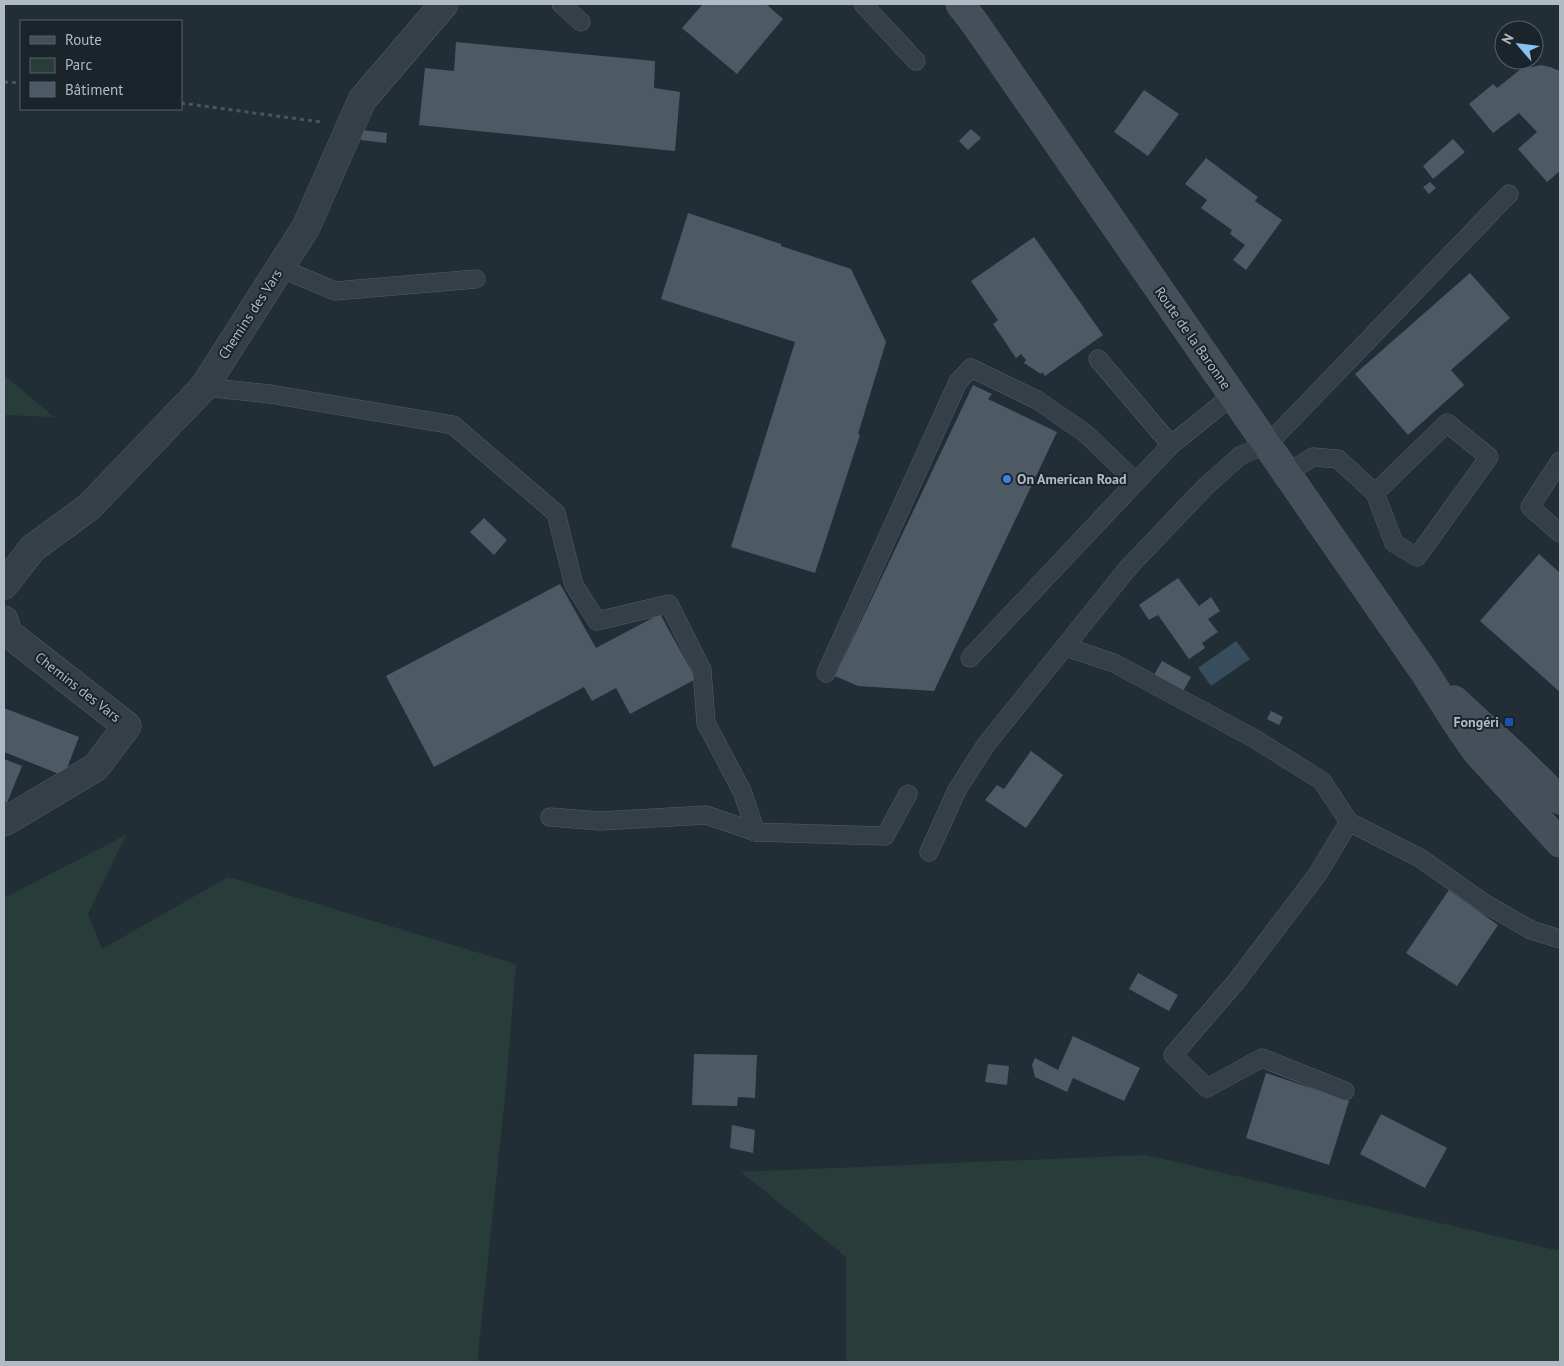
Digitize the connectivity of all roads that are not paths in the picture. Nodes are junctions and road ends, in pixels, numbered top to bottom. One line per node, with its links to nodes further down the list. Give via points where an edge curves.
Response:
1 (444, 4): 8 (street, Chemins des Vars, via 362,100 306,227)
2 (561, 4): 5 (lane)
3 (863, 4): 6 (lane)
4 (960, 4): 12 (main road, Route de la Baronne)
5 (581, 22)
6 (916, 61)
7 (1510, 194): 14 (lane)
8 (280, 268): 9 (lane, via 335,291); 11 (street, Chemins des Vars)
9 (476, 279)
10 (1098, 359): 13 (lane)
11 (204, 386): 20 (street, Chemins des Vars, via 89,507 33,548); 31 (lane, via 453,425 556,513 574,585 598,621 669,604 702,670 706,723 742,791)
12 (1233, 395): 13 (lane); 14 (main road, Route de la Baronne)
13 (1171, 445): 17 (lane)
14 (1267, 445): 16 (main road, Route de la Baronne); 22 (lane, via 1241,455 1205,487 1128,568)
15 (1560, 461): 19 (lane, via 1530,507)
16 (1287, 473): 18 (lane, via 1313,457 1338,459); 24 (main road, Route de la Baronne)
17 (1136, 482): 23 (lane); 25 (lane, via 1085,433 1037,400 971,368 958,382)
18 (1375, 493): 18 (lane, via 1447,423 1489,457 1417,557 1394,543)
19 (1560, 533)
20 (4, 585)
21 (4, 620): 29 (street, Chemins des Vars, via 8,633 127,726 96,767)
22 (1066, 647): 30 (lane, via 1114,663 1263,744 1322,782); 33 (lane, via 984,746 957,790)
23 (970, 658)
24 (1425, 673): 27 (main road, Route de la Baronne); 32 (main road, Route de la Baronne, via 1476,751)
25 (826, 674)
26 (908, 794): 31 (lane, via 885,836)
27 (1560, 800)
28 (550, 818): 31 (lane, via 600,820 706,815)
29 (4, 822)
30 (1350, 822): 34 (lane, via 1420,858 1484,903 1531,930); 35 (lane, via 1317,875 1235,982 1173,1055 1207,1088 1262,1058)
31 (756, 832)
32 (1560, 843)
33 (929, 852)
34 (1560, 939)
35 (1345, 1091)

